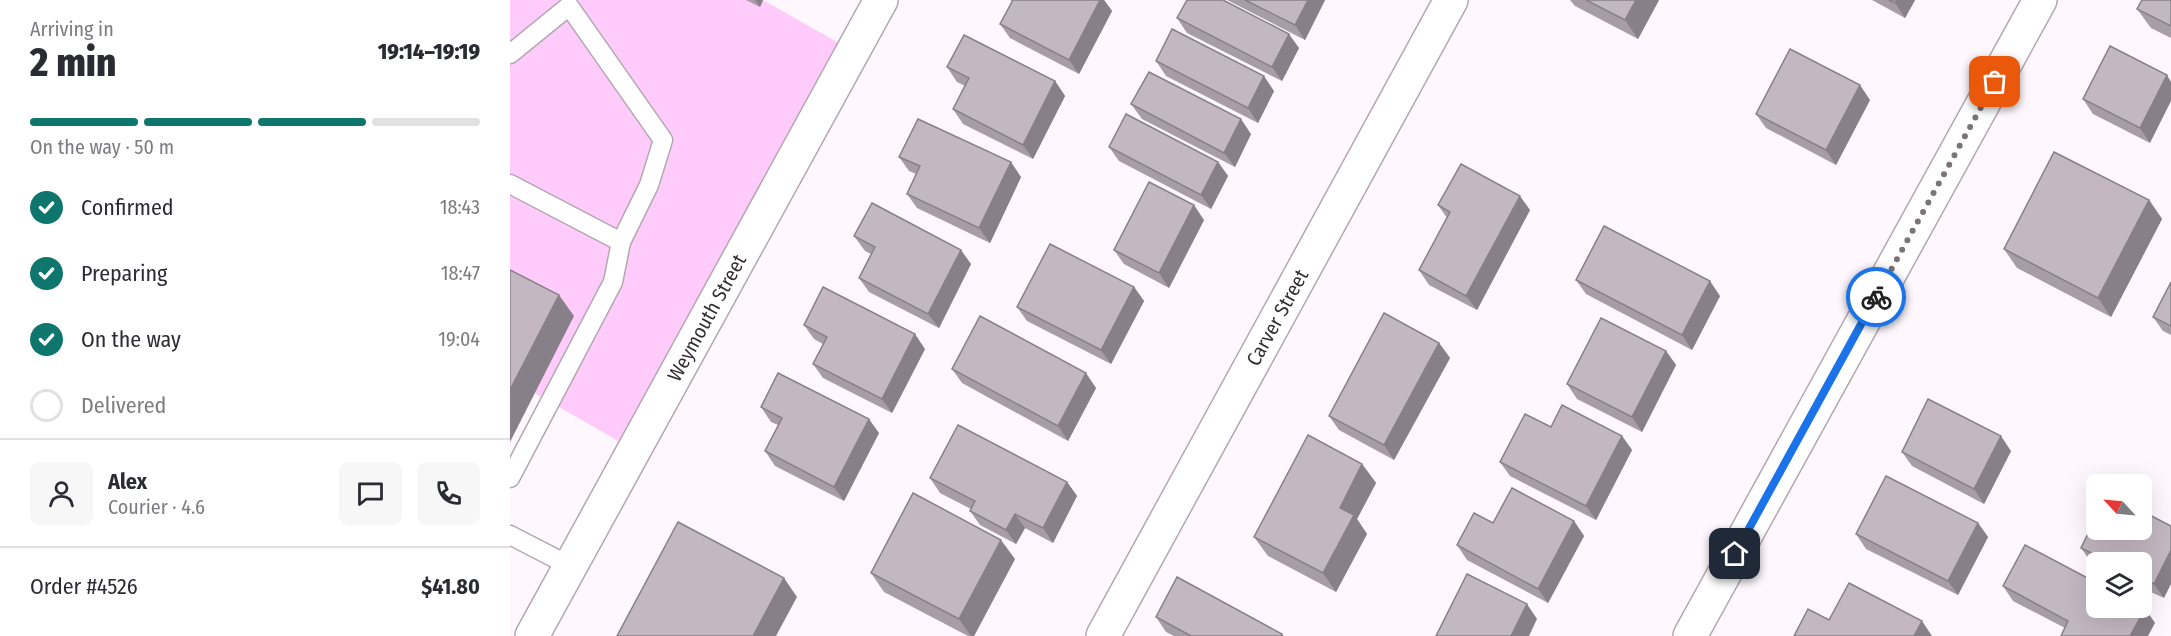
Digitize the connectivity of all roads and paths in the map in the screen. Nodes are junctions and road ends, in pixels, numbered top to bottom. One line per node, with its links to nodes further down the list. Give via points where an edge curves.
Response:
1 (881, 0): 10 (street, Weymouth Street)
2 (1451, 0): 12 (street, Carver Street)
3 (2040, 0): 13 (street)
4 (564, 2): 5 (lane); 7 (lane, via 663,140 649,185)
5 (510, 54)
6 (510, 184): 7 (lane)
7 (621, 242): 8 (lane, via 613,282)
8 (510, 478)
9 (510, 535): 10 (lane)
10 (570, 566): 11 (street, Weymouth Street)
11 (532, 636)
12 (1103, 636)
13 (1690, 636)

